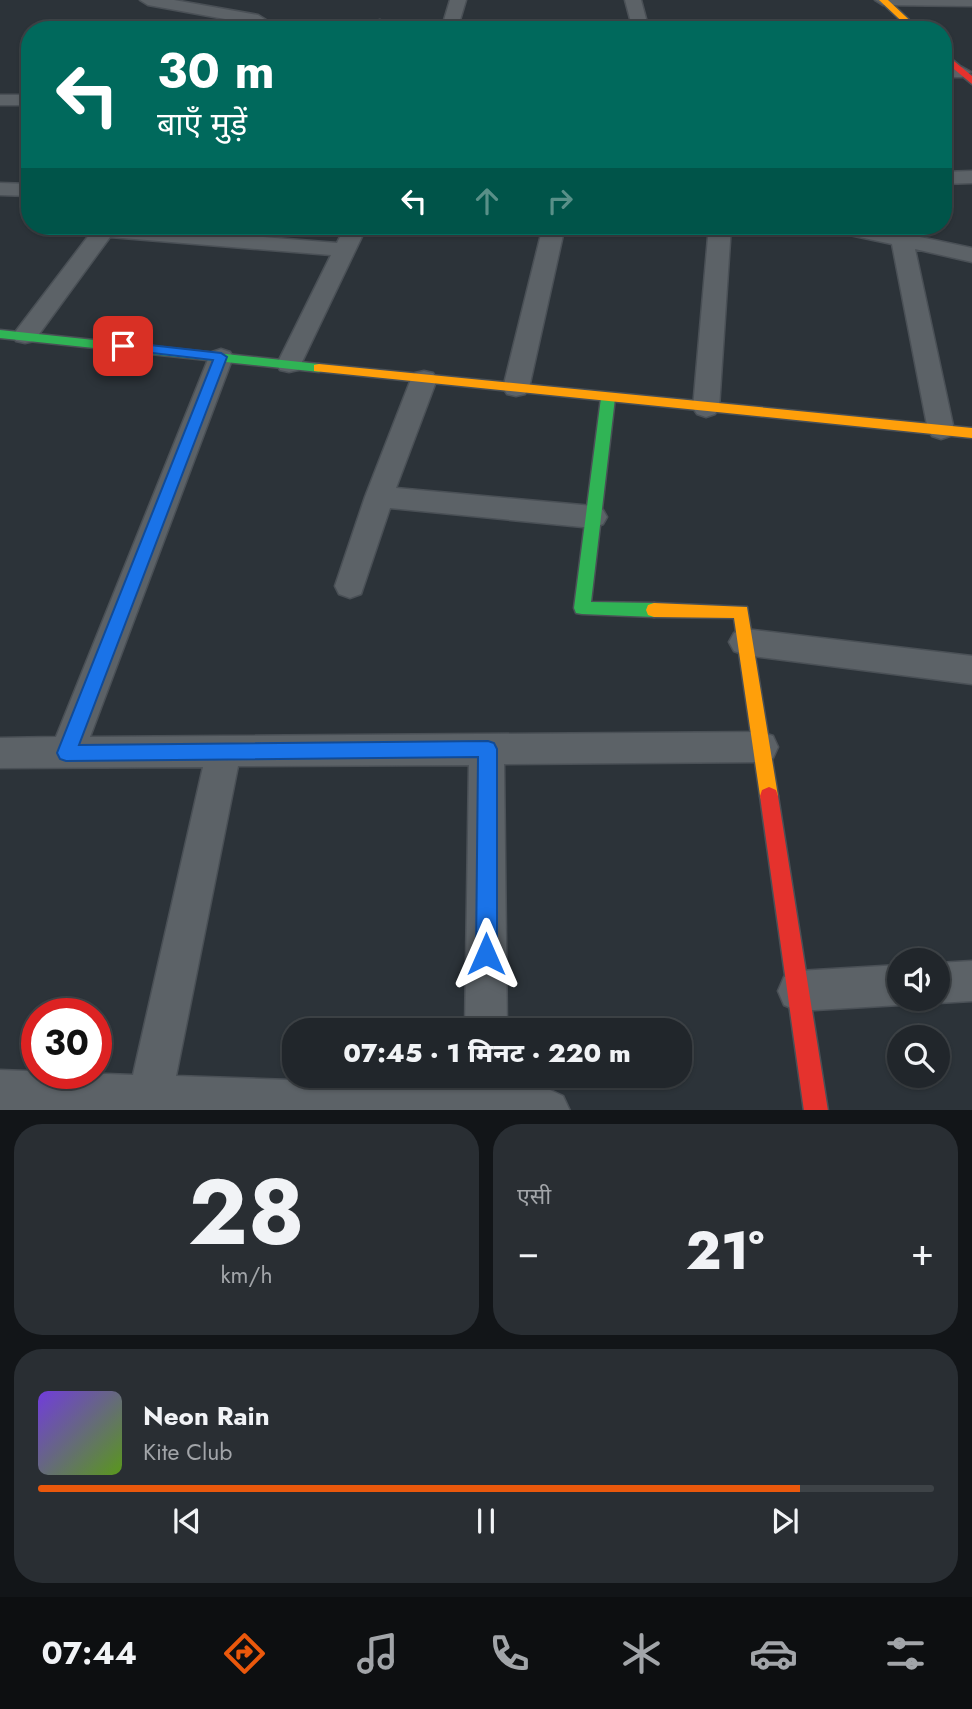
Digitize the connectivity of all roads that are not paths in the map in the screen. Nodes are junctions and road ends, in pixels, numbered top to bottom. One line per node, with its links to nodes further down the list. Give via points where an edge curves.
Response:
1 (148, 0): 6 (street)
2 (457, 0): 7 (street)
3 (633, 0): 8 (street)
4 (883, 0): 5 (street); 9 (street)
5 (972, 1)
6 (257, 21)
7 (451, 21)
8 (639, 21)
9 (906, 21)
10 (952, 63): 11 (street)
11 (967, 76)
12 (0, 100): 13 (street)
13 (21, 100)
14 (972, 177): 15 (street)
15 (952, 178)
16 (0, 190): 17 (street)
17 (21, 190)
18 (101, 235): 28 (street)
19 (182, 235): 25 (street)
20 (352, 235): 25 (street)
21 (552, 235): 32 (street)
22 (719, 235): 34 (street)
23 (886, 235): 24 (street)
24 (901, 238): 26 (street); 35 (street)
25 (344, 250): 30 (street)
26 (972, 255)
27 (0, 334): 28 (street)
28 (25, 336): 29 (street)
29 (221, 357): 30 (street); 46 (street)
30 (289, 364): 31 (street)
31 (424, 379): 32 (street); 37 (street)
32 (516, 388): 33 (street)
33 (608, 398): 34 (street); 38 (street)
34 (706, 408): 35 (street)
35 (941, 430): 36 (street)
36 (972, 433)
37 (379, 497): 38 (street); 39 (street)
38 (593, 517): 40 (street, via 582,608 741,612)
39 (350, 586)
40 (745, 642): 41 (street); 42 (street)
41 (972, 670)
42 (761, 747): 43 (street); 50 (street)
43 (488, 749): 44 (street); 51 (street)
44 (225, 751): 46 (street); 54 (street)
45 (0, 753): 46 (street)
46 (66, 753)
47 (972, 981): 48 (street)
48 (950, 982)
49 (887, 986): 50 (street)
50 (798, 991): 56 (street)
51 (486, 1018)
52 (0, 1092): 54 (street)
53 (486, 1092): 54 (street); 55 (street)
54 (150, 1097)
55 (545, 1110)
56 (816, 1110)

